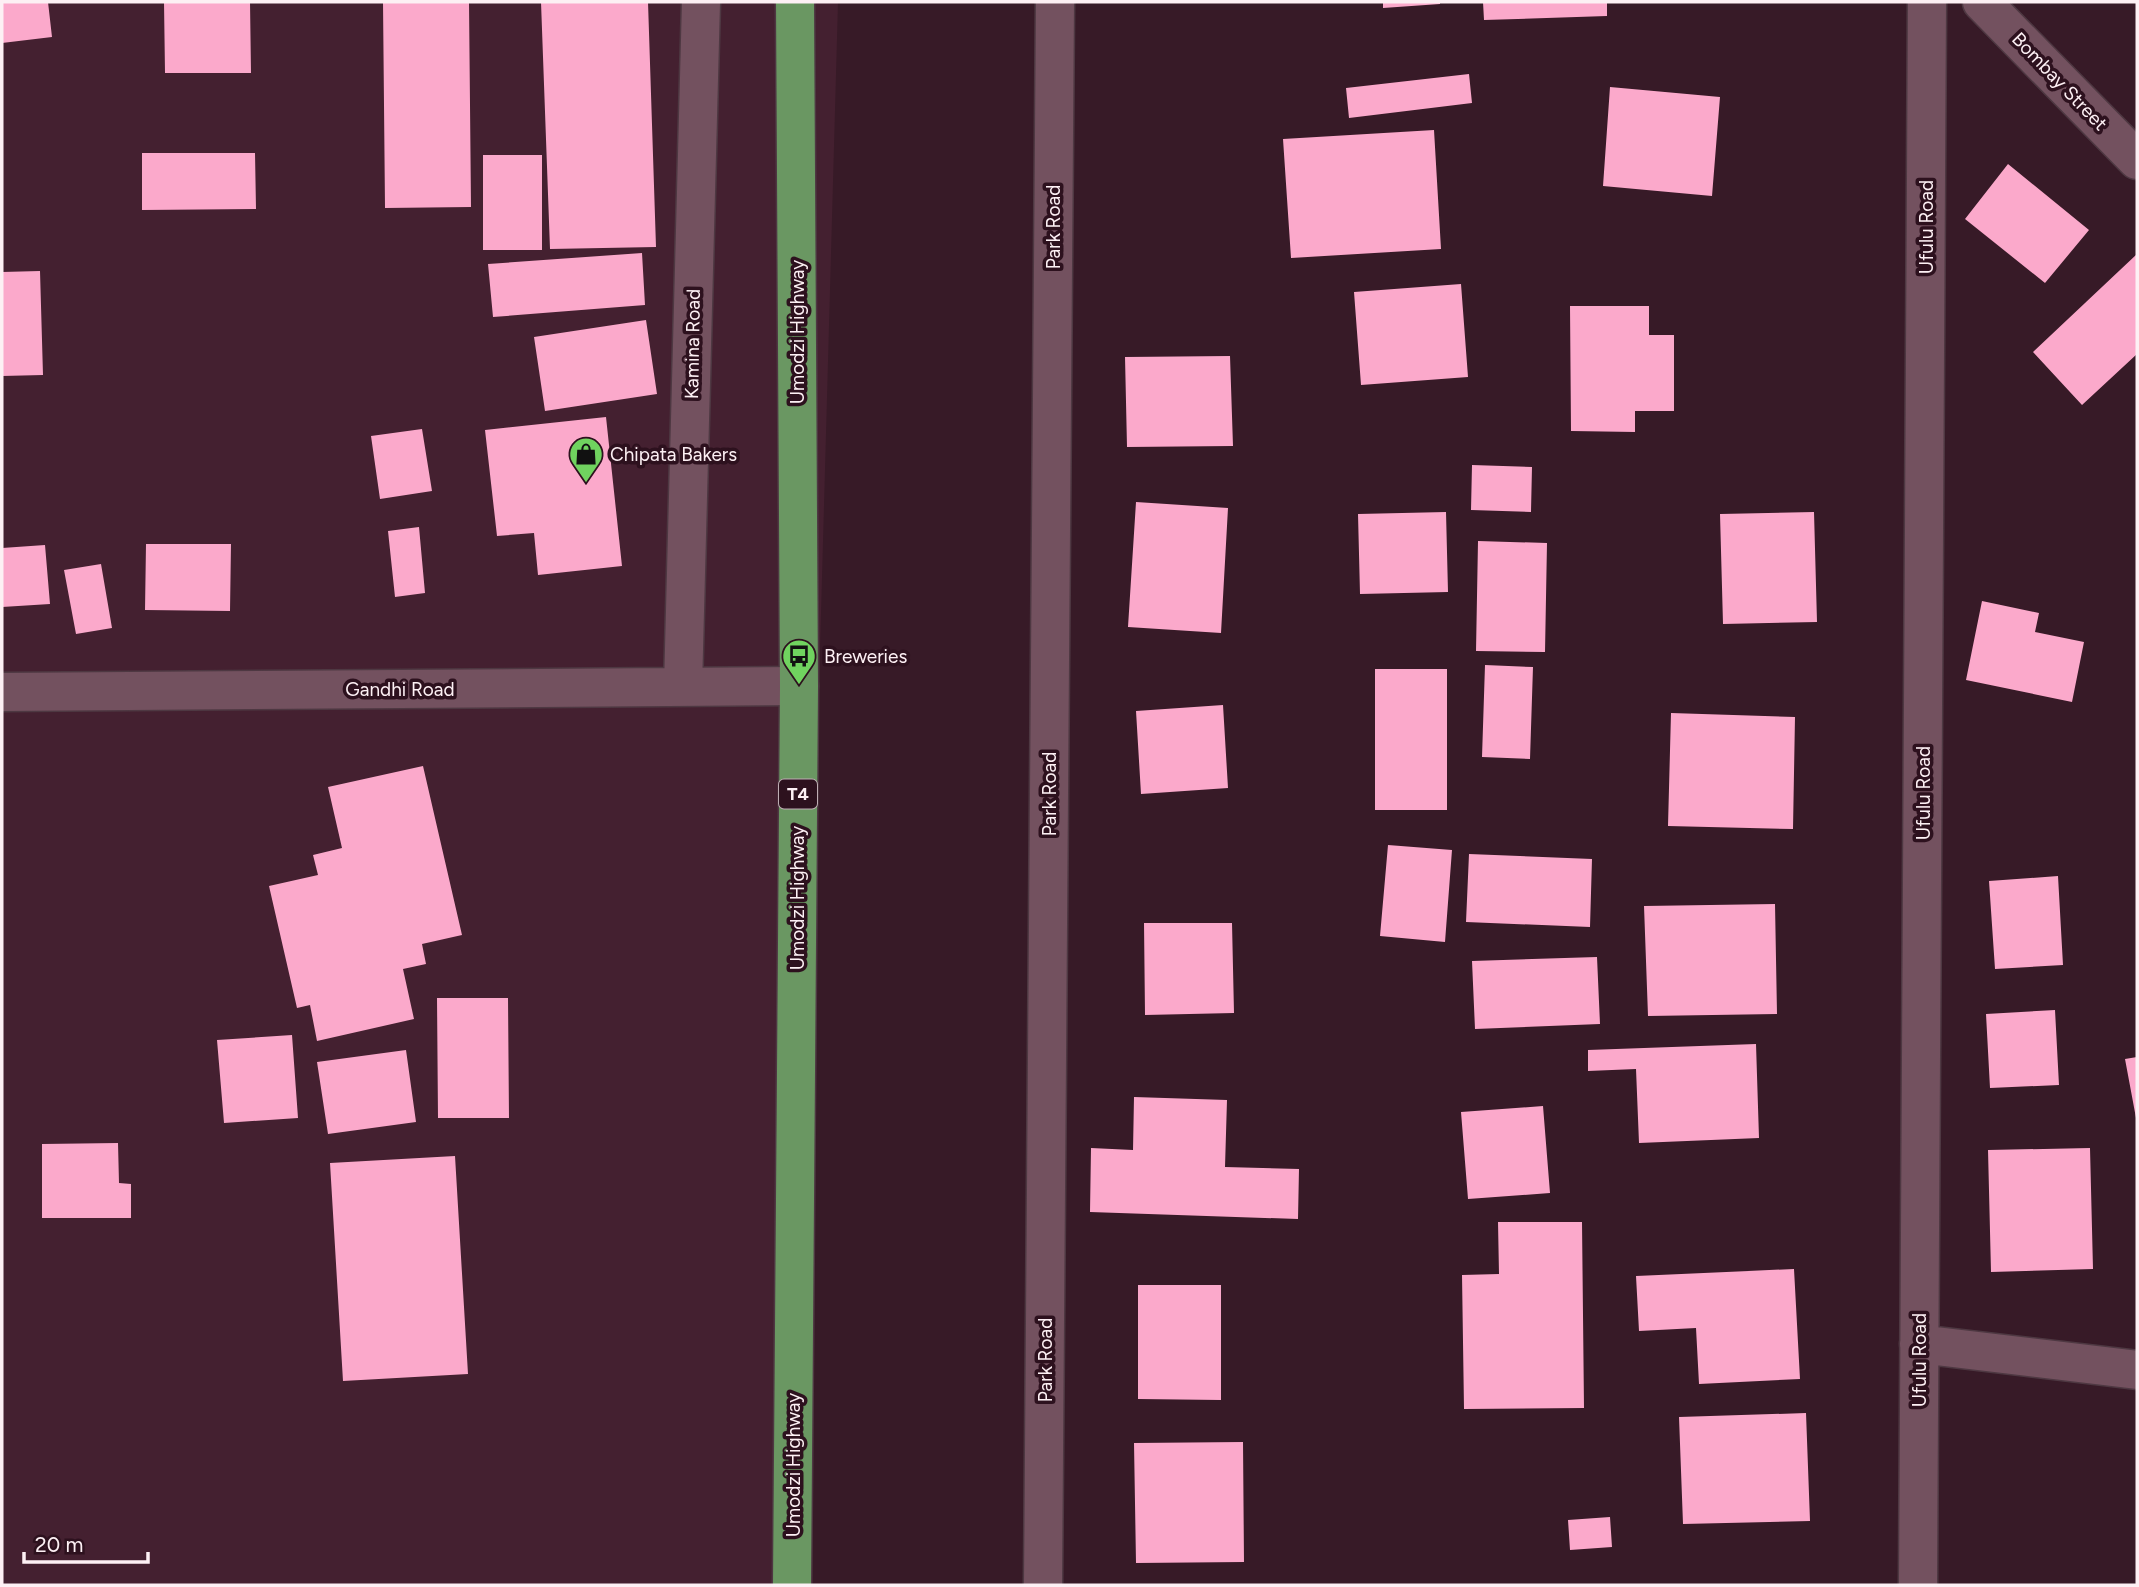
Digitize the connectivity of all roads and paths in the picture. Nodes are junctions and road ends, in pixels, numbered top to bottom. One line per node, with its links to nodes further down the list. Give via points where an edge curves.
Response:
1 (701, 2): 8 (street, Kamina Road)
2 (795, 2): 7 (highway, Umodzi Highway / T4)
3 (1055, 2): 13 (street, Park Road)
4 (1927, 2): 10 (street, Ufulu Road)
5 (1982, 2): 6 (street, Bombay Street)
6 (2137, 160)
7 (799, 686): 8 (street, Gandhi Road); 12 (highway, Umodzi Highway / T4)
8 (683, 687): 9 (street, Gandhi Road)
9 (2, 692)
10 (1919, 1344): 11 (street); 14 (street, Ufulu Road)
11 (2137, 1370)
12 (792, 1585)
13 (1043, 1585)
14 (1918, 1585)

